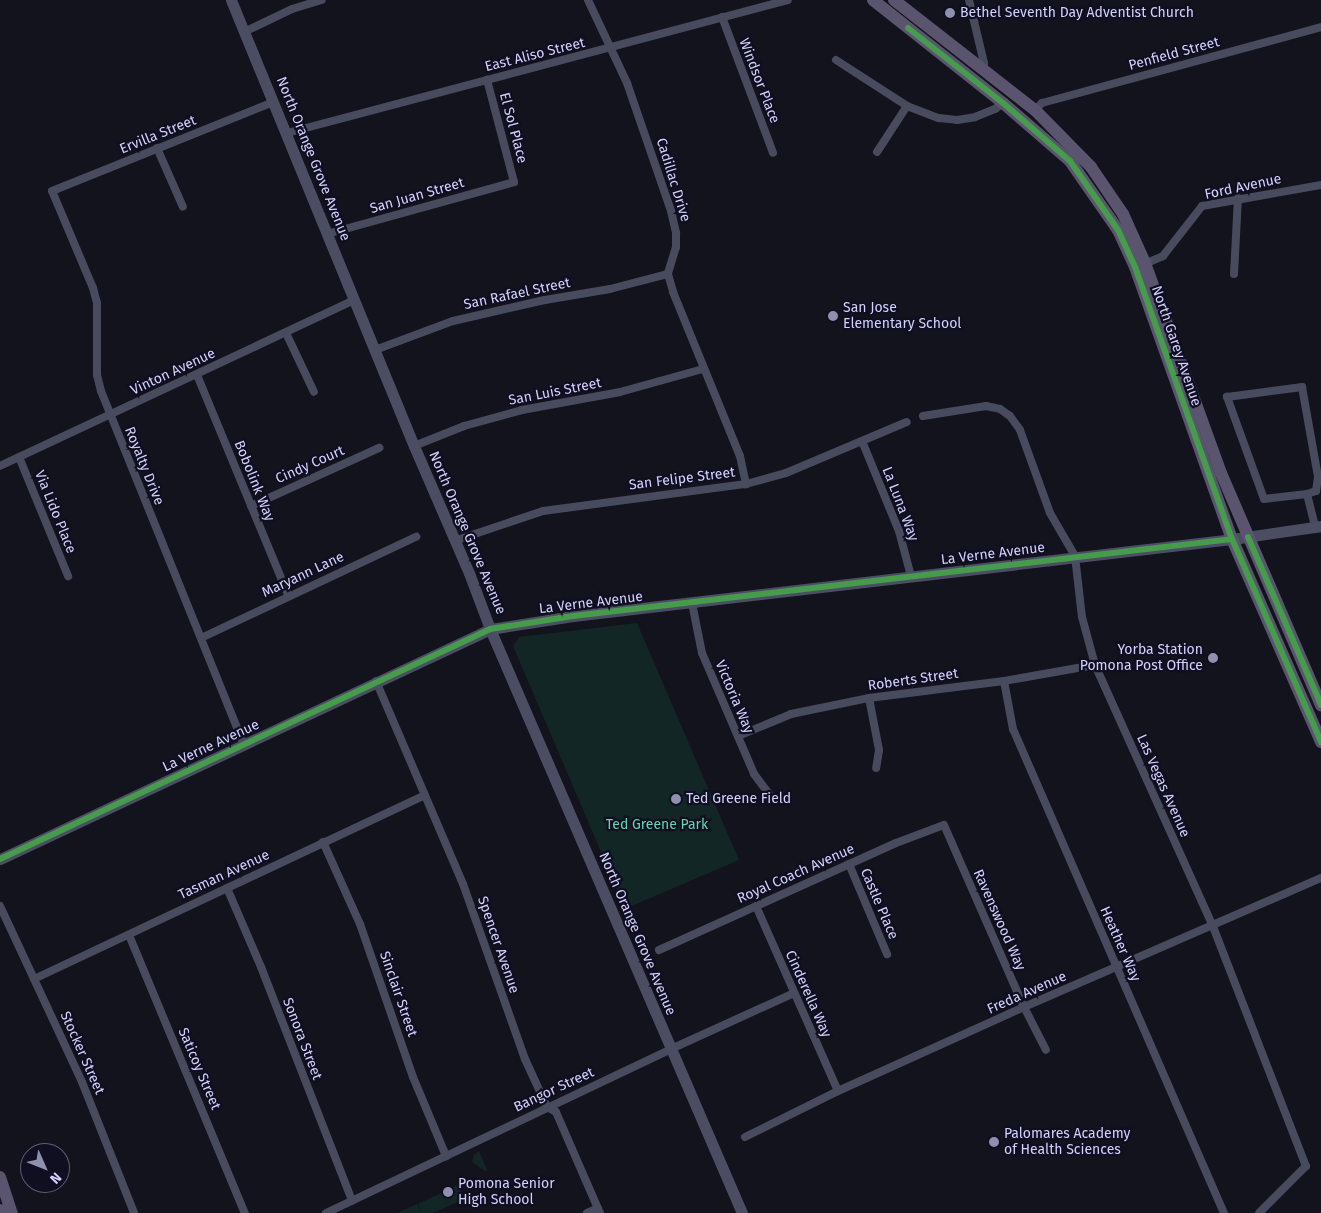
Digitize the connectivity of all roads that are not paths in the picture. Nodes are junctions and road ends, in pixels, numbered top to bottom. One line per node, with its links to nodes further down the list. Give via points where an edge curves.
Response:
1 (231, 0): 10 (main road, North Orange Grove Avenue)
2 (322, 0): 10 (street, via 292,9)
3 (588, 0): 11 (street, Cadillac Drive)
4 (788, 0): 8 (street, East Aliso Street)
5 (873, 0): 16 (main road, North Garey Avenue)
6 (894, 0): 13 (main road, North Garey Avenue)
7 (969, 0): 13 (street, via 984,63)
8 (722, 17): 11 (street, East Aliso Street); 23 (street, Windsor Place)
9 (1321, 27): 18 (street, Penfield Street, via 1042,103)
10 (244, 32): 15 (main road, North Orange Grove Avenue)
11 (612, 48): 14 (street, East Aliso Street); 31 (street, Cadillac Drive, via 671,211 676,247)
12 (836, 60): 17 (street)
13 (981, 67): 18 (main road, North Garey Avenue)
14 (487, 80): 20 (street, East Aliso Street); 24 (street, El Sol Place)
15 (273, 102): 20 (main road, North Orange Grove Avenue); 21 (street, Ervilla Street)
16 (1003, 103): 17 (street, via 989,112 957,120 939,118); 19 (main road, via 1010,96 1044,125); 30 (main road, North Garey Avenue, via 1070,161)
17 (907, 106): 22 (street)
18 (1035, 110): 19 (main road, North Garey Avenue)
19 (1059, 132): 30 (main road, North Garey Avenue, via 1091,166 1123,214)
20 (287, 133): 29 (main road, North Orange Grove Avenue)
21 (157, 148): 26 (street, Ervilla Street); 28 (street)
22 (877, 152)
23 (773, 153)
24 (514, 182): 29 (street, San Juan Street)
25 (1321, 185): 27 (street, Ford Avenue)
26 (52, 191): 39 (street, Royalty Drive, via 93,288 98,318 96,375)
27 (1238, 198): 30 (street, Ford Avenue, via 1202,206 1163,256); 32 (street)
28 (183, 207)
29 (328, 234): 33 (main road, North Orange Grove Avenue)
30 (1140, 265): 52 (main road, North Garey Avenue); 53 (main road, North Garey Avenue)
31 (668, 274): 35 (street, San Rafael Street, via 452,321); 36 (street)
32 (1234, 274)
33 (355, 300): 34 (street, Vinton Avenue); 35 (main road, North Orange Grove Avenue)
34 (286, 333): 37 (street, Vinton Avenue); 38 (street)
35 (375, 350): 43 (main road, North Orange Grove Avenue)
36 (703, 370): 43 (street, San Luis Street, via 620,392 522,410 464,426); 47 (street, via 740,456)
37 (197, 375): 39 (street, Vinton Avenue); 49 (street, Bobolink Way)
38 (314, 392)
39 (109, 415): 45 (street, Vinton Avenue); 61 (street, Royalty Drive)
40 (923, 416): 55 (street, Las Vegas Avenue, via 986,406 1000,409 1010,416 1020,430 1047,506)
41 (907, 422): 42 (street, San Felipe Street)
42 (862, 441): 47 (street, San Felipe Street, via 786,473); 57 (street, La Luna Way, via 899,531)
43 (414, 446): 54 (main road, North Orange Grove Avenue)
44 (379, 448): 49 (street, Cindy Court)
45 (20, 457): 46 (street, Vinton Avenue); 56 (street, Via Lido Place)
46 (0, 466)
47 (746, 484): 54 (street, San Felipe Street, via 543,511)
48 (1307, 494): 48 (street, via 1316,491 1318,477 1302,387 1227,397 1264,499); 50 (street)
49 (251, 506): 58 (street, Bobolink Way)
50 (1318, 527): 52 (main road, La Verne Avenue)
51 (416, 537): 58 (street, Maryann Lane)
52 (1248, 537): 53 (main road, La Verne Avenue); 66 (main road, North Garey Avenue)
53 (1232, 539): 55 (main road, La Verne Avenue); 68 (main road, North Garey Avenue)
54 (454, 541): 60 (main road, North Orange Grove Avenue)
55 (1075, 556): 57 (main road, La Verne Avenue); 62 (street, Las Vegas Avenue, via 1082,617)
56 (68, 576)
57 (911, 576): 59 (main road, La Verne Avenue)
58 (288, 596): 61 (street, Maryann Lane)
59 (692, 603): 60 (main road, La Verne Avenue); 67 (street, Victoria Way, via 702,652)
60 (490, 629): 63 (main road, La Verne Avenue); 89 (main road, North Orange Grove Avenue)
61 (201, 638): 69 (street, Royalty Drive)
62 (1095, 665): 64 (street, Roberts Street); 81 (street, Las Vegas Avenue)
63 (376, 681): 69 (main road, La Verne Avenue); 72 (street, Spencer Avenue)
64 (1004, 681): 65 (street, Roberts Street); 85 (street, Heather Way, via 1013,729)
65 (869, 698): 67 (street, Roberts Street, via 791,714); 70 (street, via 878,750)
66 (1321, 705)
67 (738, 736): 71 (street, Victoria Way, via 754,774)
68 (1320, 737)
69 (244, 745): 75 (main road, La Verne Avenue)
70 (876, 768)
71 (769, 794)
72 (424, 795): 74 (street, Tasman Avenue); 92 (street, Spencer Avenue, via 463,884 510,1020)
73 (944, 825): 76 (street, Royal Coach Avenue); 88 (street, Ravenswood Way)
74 (323, 842): 78 (street, Tasman Avenue); 94 (street, Sinclair Street, via 360,924 413,1077)
75 (0, 859)
76 (849, 864): 80 (street, Royal Coach Avenue); 84 (street, Castle Place)
77 (1321, 878): 81 (street, Freda Avenue)
78 (227, 888): 82 (street, Tasman Avenue); 96 (street, Sonora Street)
79 (0, 906): 86 (street, Stocker Street)
80 (756, 906): 83 (street, Royal Coach Avenue); 87 (street, Cinderella Way)
81 (1212, 924): 85 (street, Freda Avenue); 105 (street, Las Vegas Avenue, via 1306,1166)
82 (129, 935): 86 (street, Tasman Avenue); 100 (street, Saticoy Street)
83 (659, 950)
84 (887, 954)
85 (1116, 967): 88 (street, Freda Avenue); 104 (street, Heather Way)
86 (34, 979): 99 (street, Stocker Street, via 82,1082)
87 (794, 993): 89 (street, Bangor Street); 91 (street, Cinderella Way)
88 (1024, 1007): 90 (street, Ravenswood Way); 91 (street, Freda Avenue)
89 (670, 1049): 92 (street, Bangor Street); 103 (main road, North Orange Grove Avenue)
90 (1046, 1050)
91 (838, 1091): 93 (street, Freda Avenue)
92 (547, 1107): 94 (street, Bangor Street); 97 (street, Spencer Avenue, via 556,1112)
93 (745, 1137)
94 (446, 1156): 96 (street, Bangor Street)
95 (0, 1177): 98 (main road)
96 (352, 1200): 101 (street, Bangor Street)
97 (599, 1211): 102 (street)
98 (12, 1213)
99 (134, 1213)
100 (246, 1213)
101 (326, 1213)
102 (587, 1213)
103 (742, 1213)
104 (1224, 1213)
105 (1259, 1213)

